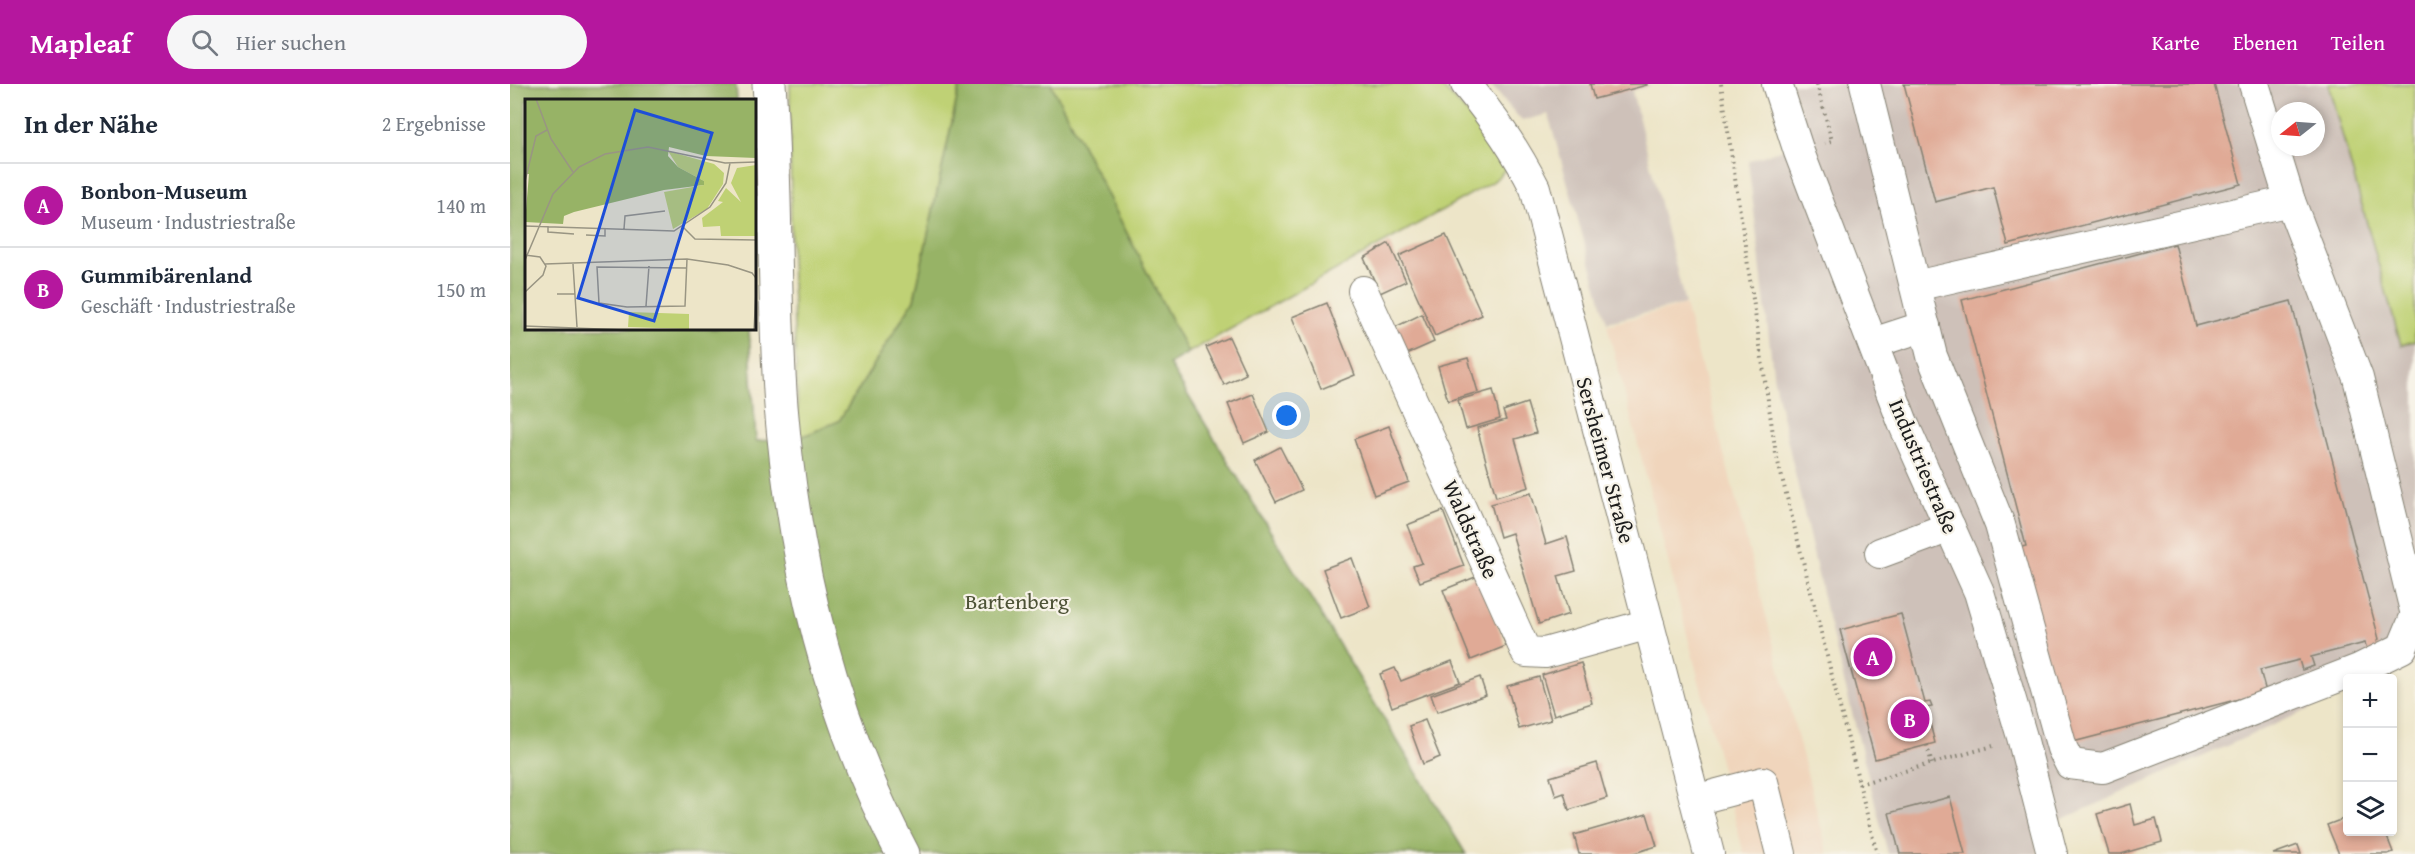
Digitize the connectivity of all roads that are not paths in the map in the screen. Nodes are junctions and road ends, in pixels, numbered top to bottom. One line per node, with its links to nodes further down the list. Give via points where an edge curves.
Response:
1 (769, 84): 17 (main road, via 782,406 801,561 838,705 860,763)
2 (1466, 84): 15 (street, Sersheimer Straße, via 1519,156 1535,188)
3 (1777, 84): 10 (street, Industriestraße, via 1799,152)
4 (1866, 84): 7 (street)
5 (2254, 84): 6 (street)
6 (2290, 201): 7 (street); 13 (street, via 2358,378)
7 (1915, 286): 9 (street)
8 (1363, 291): 15 (street, Waldstraße, via 1526,652 1545,653)
9 (1925, 326): 10 (street); 14 (street, via 1932,356 2000,525 2062,748 2070,764 2103,768 2359,669 2402,648)
10 (1873, 343): 11 (street, Industriestraße, via 1903,423)
11 (1950, 527): 12 (street); 20 (street, Industriestraße, via 1979,592)
12 (1880, 553)
13 (2415, 611)
14 (2415, 617)
15 (1649, 624): 16 (street, Sersheimer Straße)
16 (1695, 800): 18 (street, Sersheimer Straße); 19 (street, via 1763,782)
17 (903, 854)
18 (1709, 854)
19 (1781, 854)
20 (2052, 854)

